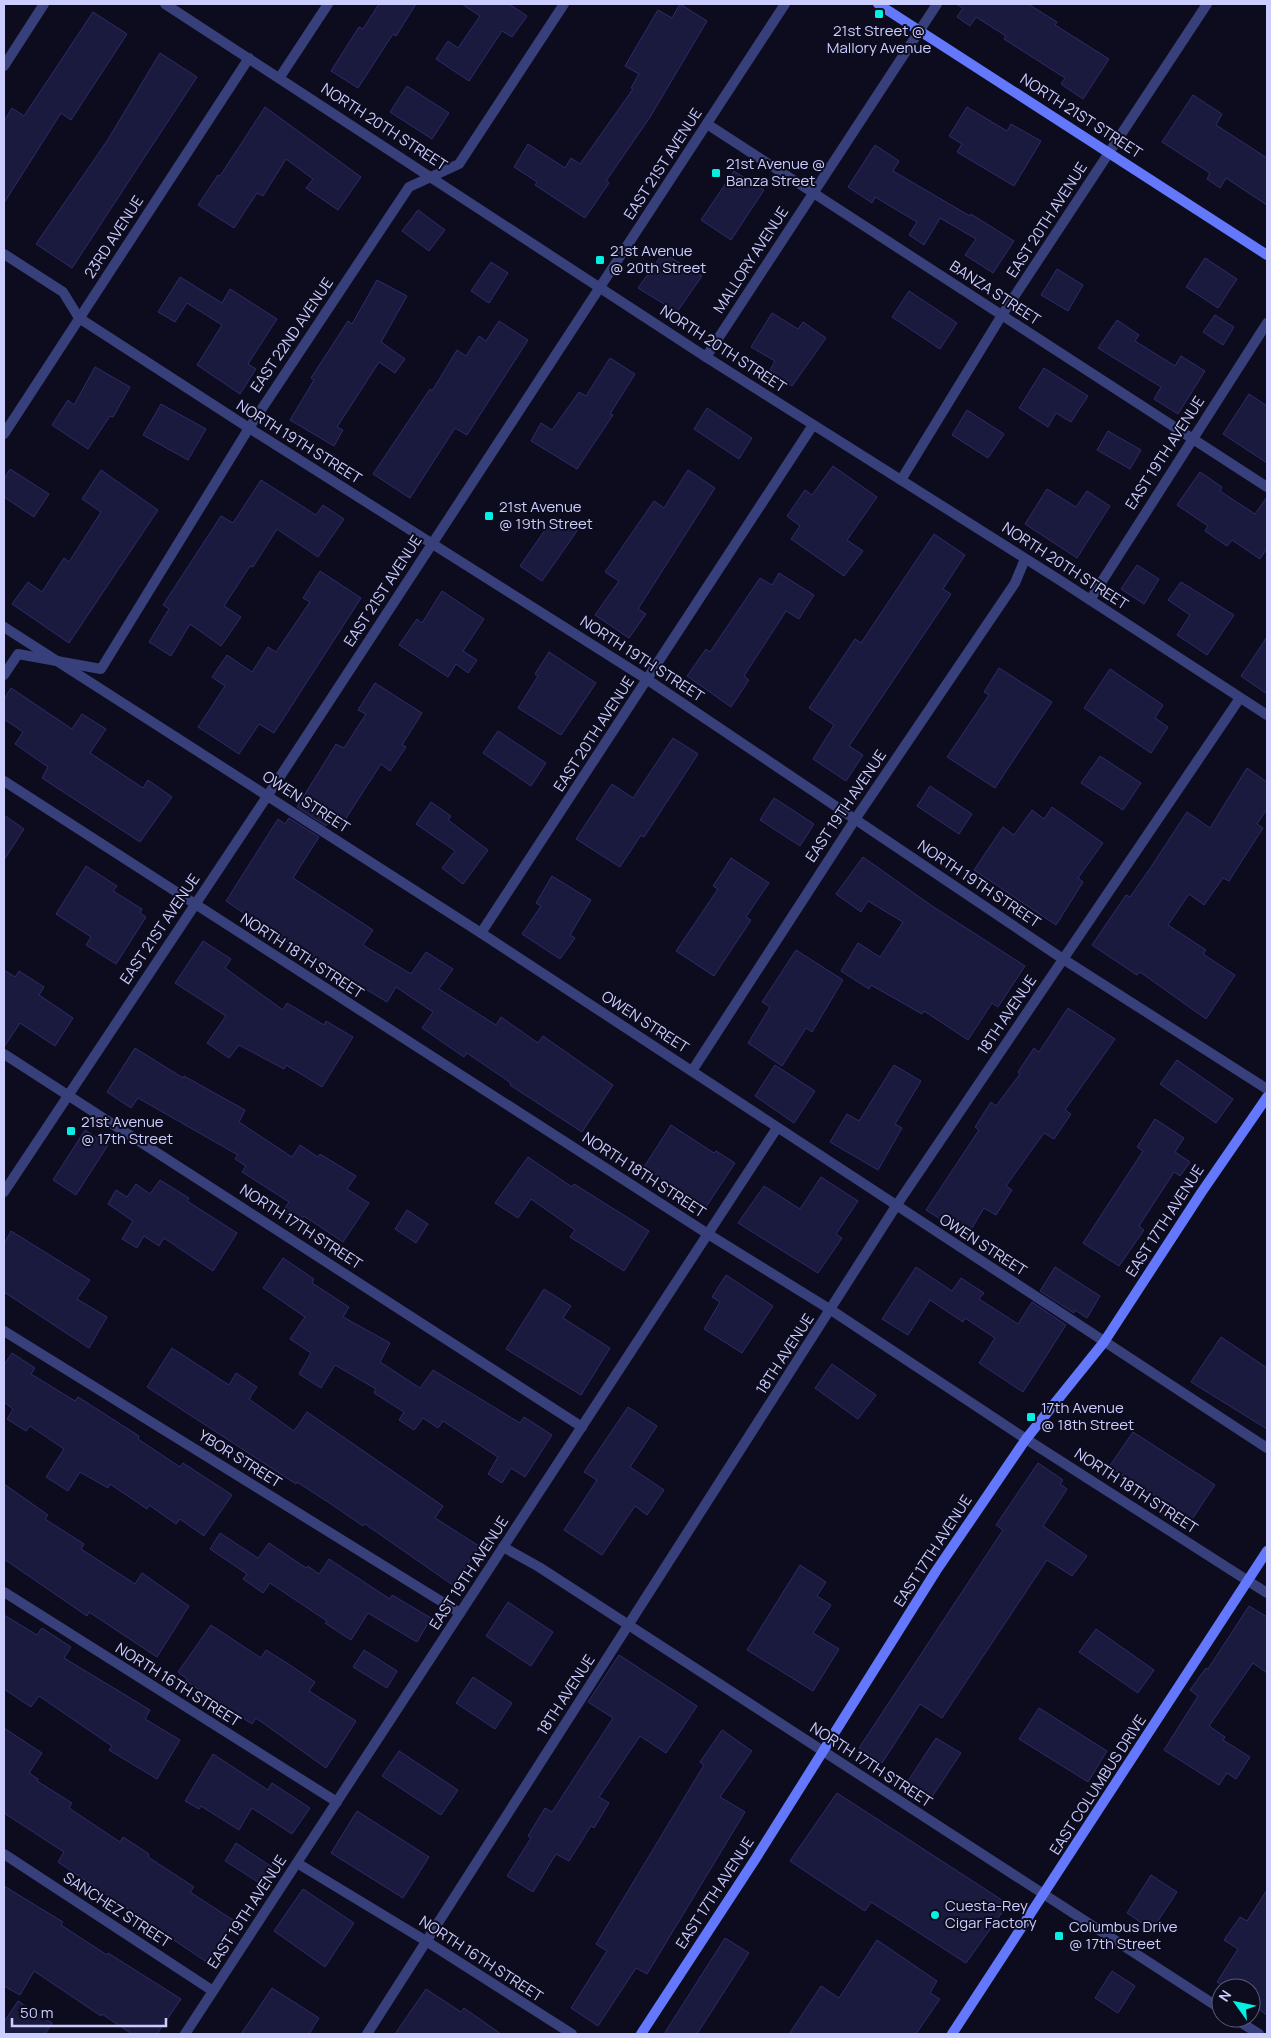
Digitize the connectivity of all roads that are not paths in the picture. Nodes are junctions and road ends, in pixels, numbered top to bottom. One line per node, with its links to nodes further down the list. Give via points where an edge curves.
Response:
1 (44, 4): 11 (street)
2 (165, 4): 10 (street, NORTH 20TH STREET)
3 (328, 4): 12 (street)
4 (564, 4): 15 (street, EAST 22ND AVENUE, via 460,164)
5 (785, 4): 13 (street, EAST 21ST AVENUE)
6 (878, 4): 9 (main road, NORTH 21ST STREET)
7 (937, 4): 9 (street, MALLORY AVENUE)
8 (1207, 4): 14 (street, EAST 20TH AVENUE)
9 (919, 29): 14 (main road, NORTH 21ST STREET); 16 (street, MALLORY AVENUE)
10 (249, 58): 12 (street, NORTH 20TH STREET); 21 (street, 23RD AVENUE)
11 (4, 66)
12 (280, 77): 15 (street, NORTH 20TH STREET)
13 (707, 124): 16 (street, BANZA STREET); 19 (street, EAST 21ST AVENUE)
14 (1109, 152): 18 (main road, NORTH 21ST STREET); 20 (street, EAST 20TH AVENUE)
15 (433, 177): 19 (street, NORTH 20TH STREET); 25 (street, EAST 22ND AVENUE, via 409,187)
16 (812, 193): 20 (street, BANZA STREET); 23 (street, MALLORY AVENUE)
17 (4, 254): 21 (street, NORTH 19TH STREET, via 63,292)
18 (1267, 255)
19 (601, 287): 23 (street, NORTH 20TH STREET); 30 (street, EAST 21ST AVENUE)
20 (1002, 316): 27 (street, BANZA STREET); 28 (street, EAST 20TH AVENUE)
21 (79, 318): 25 (street, NORTH 19TH STREET); 26 (street, 23RD AVENUE)
22 (1267, 323): 27 (street, EAST 19TH AVENUE)
23 (706, 357): 24 (street, NORTH 20TH STREET)
24 (813, 425): 28 (street, NORTH 20TH STREET); 36 (street, EAST 20TH AVENUE)
25 (249, 428): 30 (street, NORTH 19TH STREET); 34 (street, EAST 22ND AVENUE, via 102,669)
26 (4, 434)
27 (1192, 438): 29 (street, BANZA STREET); 32 (street, EAST 19TH AVENUE)
28 (901, 480): 31 (street, NORTH 20TH STREET)
29 (1267, 487)
30 (432, 544): 36 (street, NORTH 19TH STREET); 40 (street, EAST 21ST AVENUE)
31 (1025, 559): 32 (street, NORTH 20TH STREET); 41 (street, EAST 19TH AVENUE, via 1015,583)
32 (1090, 600): 37 (street, NORTH 20TH STREET)
33 (4, 626): 34 (street, OWEN STREET)
34 (52, 659): 35 (street, EAST 22ND AVENUE, via 18,654); 40 (street, OWEN STREET)
35 (4, 675)
36 (648, 680): 41 (street, NORTH 19TH STREET); 43 (street, EAST 20TH AVENUE)
37 (1240, 698): 38 (street, NORTH 20TH STREET); 44 (street, 18TH AVENUE)
38 (1267, 715)
39 (4, 781): 42 (street, NORTH 18TH STREET)
40 (268, 795): 42 (street, EAST 21ST AVENUE); 43 (street, OWEN STREET)
41 (856, 818): 44 (street, NORTH 19TH STREET); 46 (street, EAST 19TH AVENUE)
42 (194, 905): 48 (street, EAST 21ST AVENUE); 53 (street, NORTH 18TH STREET)
43 (481, 933): 46 (street, OWEN STREET)
44 (1063, 959): 47 (street, NORTH 19TH STREET); 52 (street, 18TH AVENUE)
45 (4, 1054): 48 (street, NORTH 17TH STREET)
46 (692, 1071): 50 (street, OWEN STREET)
47 (1267, 1089)
48 (68, 1094): 51 (street, EAST 21ST AVENUE); 57 (street, NORTH 17TH STREET)
49 (1267, 1097): 56 (main road, EAST 17TH AVENUE)
50 (777, 1128): 52 (street, OWEN STREET); 53 (street, EAST 19TH AVENUE)
51 (4, 1192)
52 (896, 1206): 54 (street, 18TH AVENUE); 56 (street, OWEN STREET)
53 (708, 1234): 54 (street, NORTH 18TH STREET); 57 (street, EAST 19TH AVENUE)
54 (831, 1310): 58 (street, NORTH 18TH STREET); 66 (street, 18TH AVENUE)
55 (4, 1331): 65 (street, YBOR STREET)
56 (1104, 1342): 58 (main road, EAST 17TH AVENUE); 59 (street, OWEN STREET)
57 (582, 1427): 60 (street, EAST 19TH AVENUE)
58 (1026, 1439): 62 (street, NORTH 18TH STREET); 67 (main road, EAST 17TH AVENUE, via 936,1571)
59 (1267, 1448)
60 (504, 1547): 65 (street, EAST 19TH AVENUE); 66 (street, NORTH 17TH STREET)
61 (1267, 1551): 62 (main road, EAST COLUMBUS DRIVE)
62 (1248, 1580): 64 (street, NORTH 18TH STREET); 71 (main road, EAST COLUMBUS DRIVE)
63 (4, 1592): 68 (street, NORTH 16TH STREET)
64 (1267, 1593)
65 (460, 1613): 68 (street, EAST 19TH AVENUE)
66 (628, 1626): 67 (street, NORTH 17TH STREET); 72 (street, 18TH AVENUE)
67 (822, 1751): 71 (street, NORTH 17TH STREET); 78 (main road, EAST 17TH AVENUE)
68 (337, 1802): 70 (street, EAST 19TH AVENUE)
69 (4, 1854): 73 (street, SANCHEZ STREET)
70 (297, 1863): 72 (street, NORTH 16TH STREET); 73 (street, EAST 19TH AVENUE)
71 (1045, 1895): 74 (street, NORTH 17TH STREET); 79 (main road, EAST COLUMBUS DRIVE)
72 (426, 1941): 76 (street, 18TH AVENUE); 77 (street, NORTH 16TH STREET)
73 (213, 1991): 75 (street, EAST 19TH AVENUE)
74 (1211, 2003)
75 (185, 2034)
76 (367, 2034)
77 (572, 2034)
78 (640, 2034)
79 (952, 2034)

